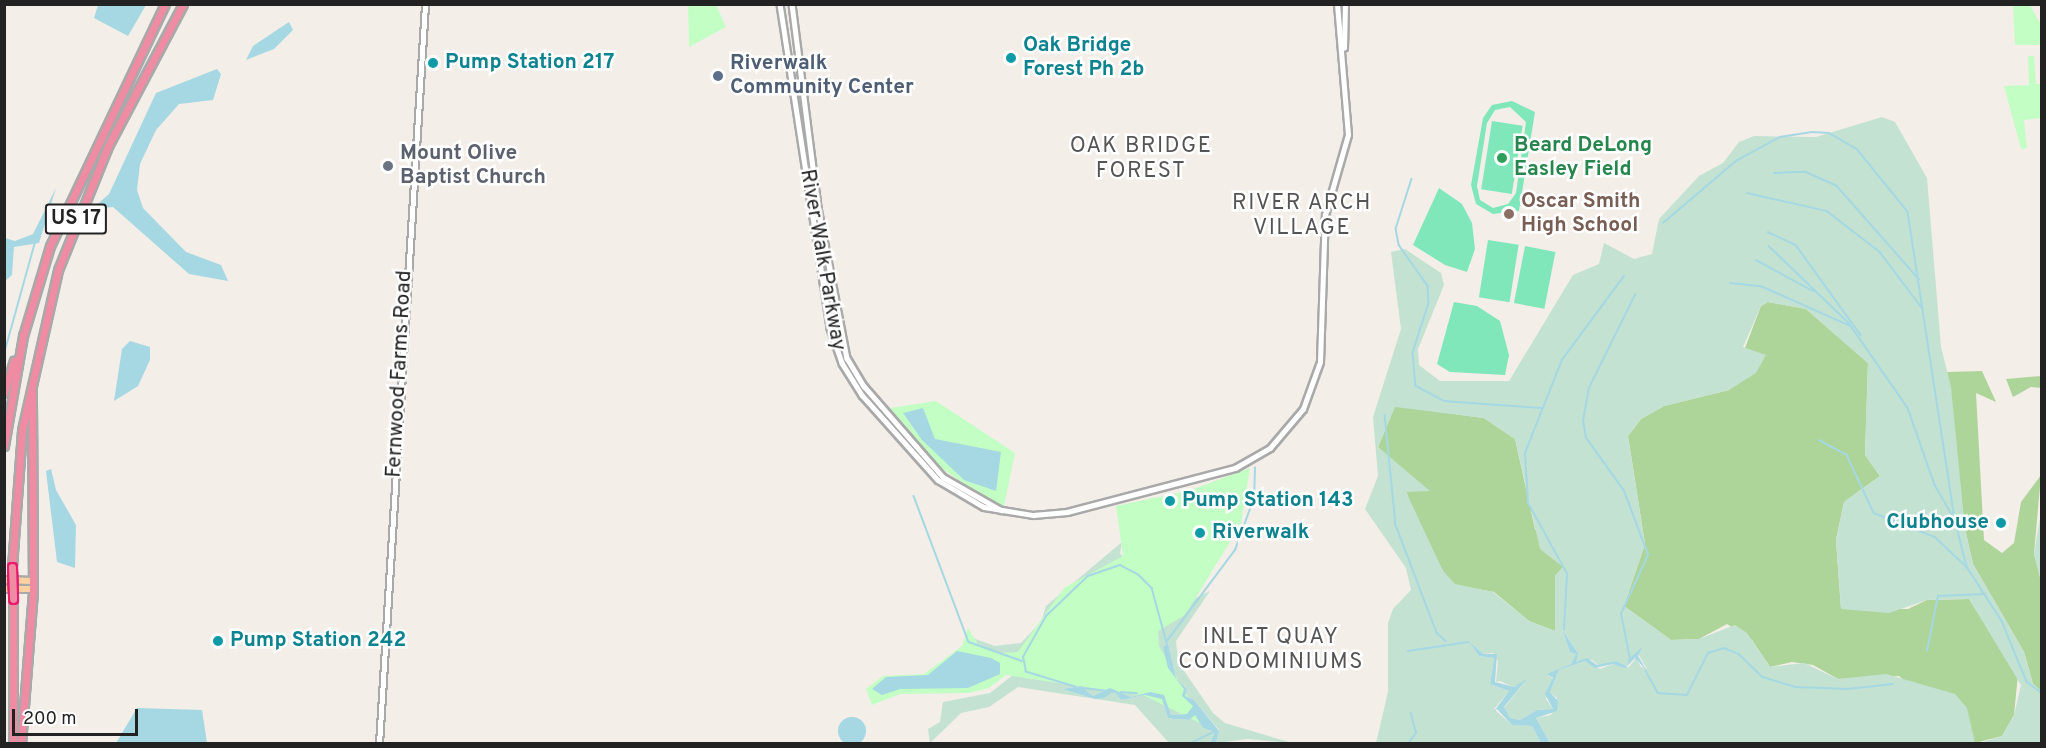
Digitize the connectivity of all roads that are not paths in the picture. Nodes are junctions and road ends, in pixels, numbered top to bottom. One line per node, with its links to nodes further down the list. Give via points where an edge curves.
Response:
1 (165, 4): 9 (highway, US 17, via 76,184)
2 (183, 4): 10 (highway, US 17, via 87,192 55,280)
3 (425, 4): 20 (street, Fernwood Farms Road)
4 (780, 4): 13 (street, River Walk Parkway, via 837,353 862,395 931,474 966,500)
5 (792, 4): 13 (street, River Walk Parkway, via 818,208 847,358 864,386 943,477)
6 (1337, 4): 8 (street, River Walk Parkway)
7 (1345, 4): 8 (street, River Walk Parkway)
8 (1344, 48): 13 (street, River Walk Parkway, via 1348,135 1324,222 1320,362 1296,420 1267,451 1228,471 1058,514)
9 (23, 336): 11 (highway); 12 (highway, US 17)
10 (32, 371): 15 (highway); 18 (highway, US 17, bridge, via 18,460 12,567)
11 (4, 393)
12 (4, 446)
13 (1003, 511)
14 (4, 580): 15 (main road)
15 (32, 581): 17 (highway)
16 (4, 589): 17 (main road)
17 (33, 589): 19 (highway)
18 (13, 744)
19 (21, 744)
20 (379, 744)

